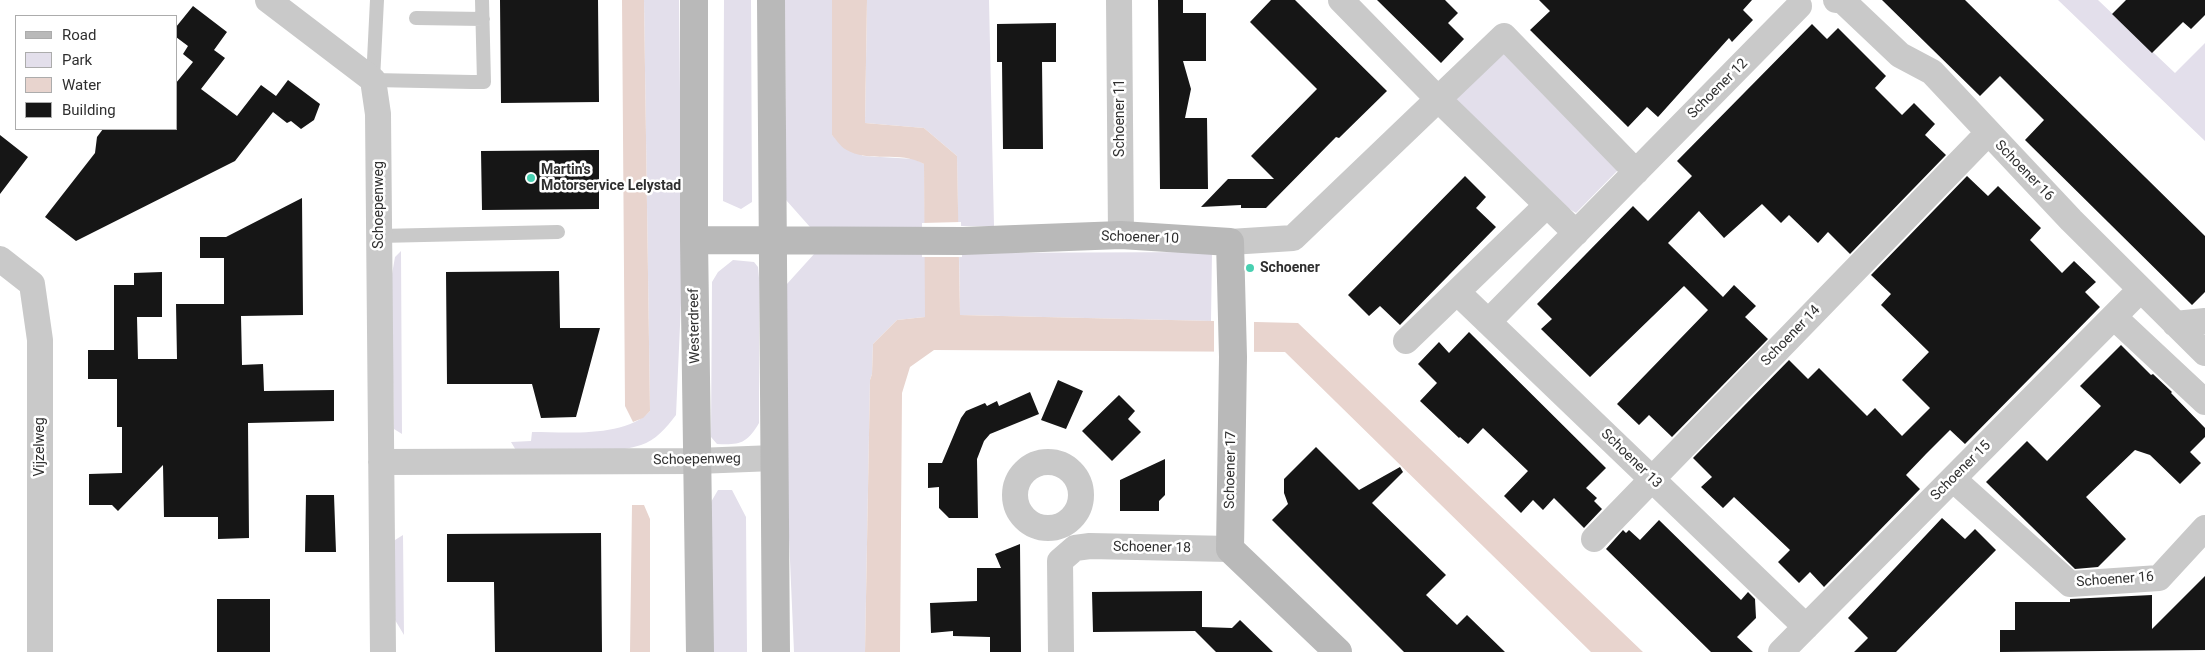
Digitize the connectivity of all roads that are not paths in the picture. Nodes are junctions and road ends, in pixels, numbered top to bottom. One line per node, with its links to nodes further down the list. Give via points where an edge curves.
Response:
1 (268, 0): 12 (street)
2 (377, 0): 12 (lane)
3 (482, 0): 11 (lane)
4 (694, 0): 21 (main road, Westerdreef)
5 (771, 0): 22 (main road)
6 (1119, 0): 19 (street, Schoener 11)
7 (1341, 0): 13 (street)
8 (1836, 0): 14 (street, Schoener 16, via 1900,55 1932,72)
9 (1801, 2): 15 (street, Schoener 12)
10 (416, 18): 11 (lane)
11 (483, 19): 12 (lane, via 484,82)
12 (373, 80): 20 (street, Schoepenweg, via 378,114)
13 (1438, 99): 15 (street, Schoener 10, via 1504,36); 16 (street); 23 (street, Schoener 10, via 1293,238)
14 (1988, 133): 25 (street, Schoener 16); 37 (street, Schoener 14)
15 (1636, 172): 18 (street, Schoener 12)
16 (1547, 205): 18 (street); 26 (street)
17 (558, 232): 20 (lane)
18 (1576, 233): 29 (street, Schoener 12)
19 (1121, 235): 22 (main road, Schoener 10, via 963,241); 23 (main road, Schoener 10)
20 (379, 236): 35 (street, Schoepenweg)
21 (694, 240): 22 (main road, Schoener 10); 36 (main road, Westerdreef)
22 (773, 241): 34 (main road)
23 (1230, 242): 43 (main road, Schoener 17, via 1233,357)
24 (0, 260): 45 (street, Vijzelweg, via 32,284 40,340)
25 (2140, 290): 27 (street, Schoener 15); 30 (street, Schoener 16)
26 (1457, 292): 29 (street, Schoener 13); 31 (street)
27 (2114, 317): 33 (street); 38 (street, Schoener 15)
28 (2205, 321): 30 (street)
29 (1488, 322): 37 (street, Schoener 13)
30 (2175, 324): 32 (street, Schoener 16)
31 (1406, 341)
32 (2205, 353)
33 (2205, 402)
34 (774, 458): 36 (street, Schoepenweg); 48 (main road)
35 (381, 462): 36 (street, Schoepenweg); 46 (street, Schoepenweg)
36 (697, 462): 47 (main road, Westerdreef)
37 (1652, 479): 41 (street, Schoener 14); 44 (street, Schoener 13)
38 (1953, 479): 40 (street, Schoener 16, via 2070,584 2159,578); 44 (street, Schoener 15)
39 (1066, 523): 42 (street)
40 (2205, 528)
41 (1594, 539)
42 (1075, 548): 43 (street, Schoener 18); 49 (street, via 1060,560)
43 (1230, 549): 50 (main road)
44 (1806, 627): 51 (street, Schoener 15)
45 (40, 652)
46 (383, 652)
47 (700, 652)
48 (776, 652)
49 (1061, 652)
50 (1338, 652)
51 (1781, 652)

